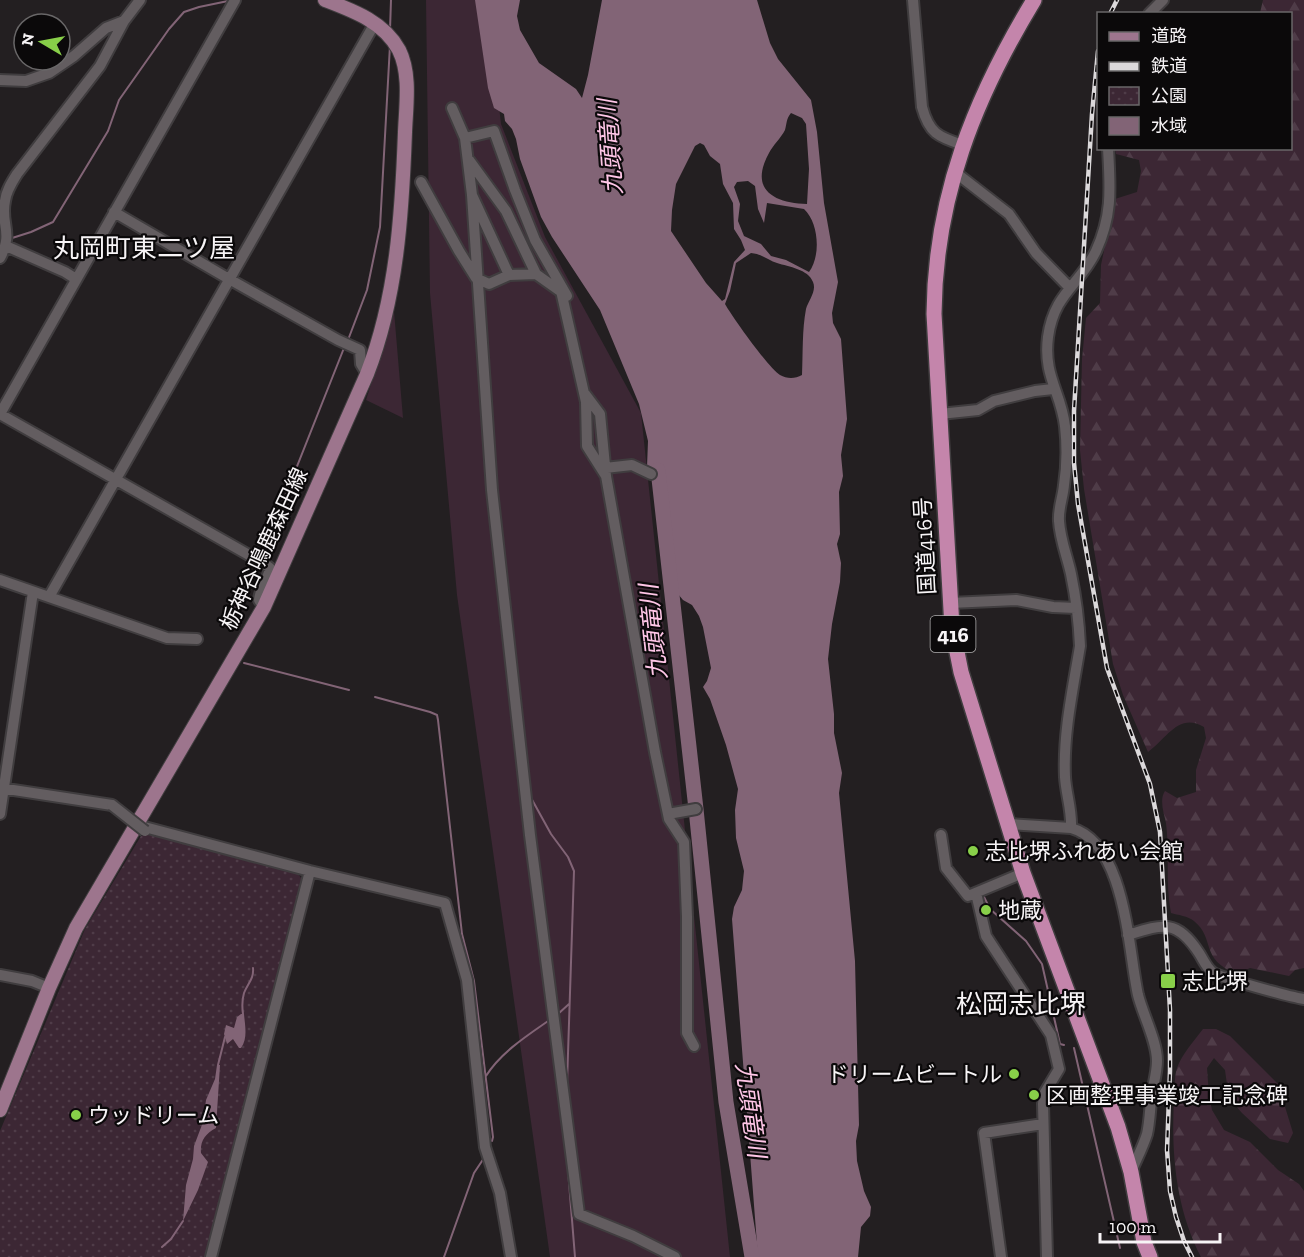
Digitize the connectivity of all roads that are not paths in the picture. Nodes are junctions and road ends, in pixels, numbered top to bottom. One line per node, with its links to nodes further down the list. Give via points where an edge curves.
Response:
1 (140, 0): 8 (street)
2 (235, 0): 19 (street)
3 (325, 0): 9 (main road, 栃神谷鳴鹿森田線)
4 (913, 0): 13 (street, via 926,122 942,138)
5 (1034, 0): 13 (highway, 国道416号 / 416, via 995,69)
6 (1163, 0): 7 (street)
7 (1151, 12)
8 (124, 21): 10 (street, via 106,28 49,73 26,81); 20 (street, via 100,66 10,186 4,209)
9 (379, 26): 26 (street); 29 (main road, 栃神谷鳴鹿森田線, via 399,50 406,93 400,224 386,312)
10 (0, 80)
11 (452, 108): 12 (street)
12 (465, 138): 15 (street); 28 (street, via 494,131 535,240 567,296)
13 (963, 145): 16 (highway, 国道416号 / 416)
14 (1108, 150): 27 (street, via 1107,221 1095,252)
15 (468, 159): 18 (street); 22 (street, via 506,211)
16 (953, 174): 27 (street, via 1009,214 1036,253); 33 (highway, 国道416号 / 416, via 935,291)
17 (421, 182): 24 (street)
18 (472, 195): 23 (street); 24 (street)
19 (114, 212): 25 (street); 26 (street)
20 (6, 246): 21 (street); 25 (street)
21 (0, 258)
22 (536, 274): 23 (street); 28 (street)
23 (509, 275): 24 (street, via 489,284)
24 (476, 278): 65 (street, via 492,490 530,835 579,1214)
25 (76, 279): 32 (street)
26 (230, 279): 29 (street, via 353,345 360,350); 36 (street)
27 (1070, 287): 30 (street, via 1057,305 1048,336 1047,366)
28 (561, 291): 31 (street)
29 (367, 374): 41 (main road, 栃神谷鳴鹿森田線)
30 (1053, 389): 33 (street, via 994,400 978,410); 42 (street, via 1065,428 1065,477 1059,523)
31 (585, 394): 34 (street, via 600,414); 34 (street, via 587,446)
32 (0, 414): 36 (street)
33 (940, 414): 40 (highway, 国道416号 / 416)
34 (605, 472): 35 (street, via 632,465); 47 (street)
35 (651, 474)
36 (115, 480): 39 (street); 41 (street, via 270,568 260,591 259,600)
37 (0, 580): 38 (street)
38 (33, 592): 39 (street); 44 (street)
39 (49, 597): 43 (street, via 167,638)
40 (950, 603): 42 (street, via 1016,600 1053,608); 48 (highway, 国道416号 / 416, via 961,672)
41 (264, 607): 49 (main road, 栃神谷鳴鹿森田線)
42 (1076, 608): 50 (street, via 1080,646 1065,776)
43 (197, 639)
44 (2, 788): 46 (street); 49 (street, bridge, via 112,805)
45 (696, 809): 47 (street)
46 (0, 814)
47 (668, 814): 59 (street, via 684,842 687,1033)
48 (1008, 824): 50 (street); 53 (highway, 国道416号 / 416)
49 (141, 828): 52 (street); 57 (main road, 栃神谷鳴鹿森田線, via 76,928)
50 (1071, 828): 55 (street, via 1092,839 1106,858 1121,896)
51 (941, 835): 54 (street, via 946,868 968,896)
52 (310, 871): 63 (street); 64 (street, via 445,903 467,980 485,1147 500,1193)
53 (1023, 873): 54 (street); 62 (highway, 国道416号 / 416, via 1104,1087)
54 (976, 893): 61 (street, via 986,936 1051,1035 1059,1069 1044,1094)
55 (1128, 935): 58 (street, via 1161,927 1179,929 1213,973); 62 (street, via 1157,1062 1147,1133)
56 (0, 975): 57 (street)
57 (49, 988): 60 (main road, 栃神谷鳴鹿森田線)
58 (1304, 999)
59 (694, 1046)
60 (0, 1110)
61 (1043, 1124): 66 (street, via 984,1133); 67 (street)
62 (1131, 1172): 68 (highway, 国道416号 / 416)
63 (211, 1257)
64 (511, 1257)
65 (675, 1257)
66 (1001, 1257)
67 (1047, 1257)
68 (1150, 1257)

